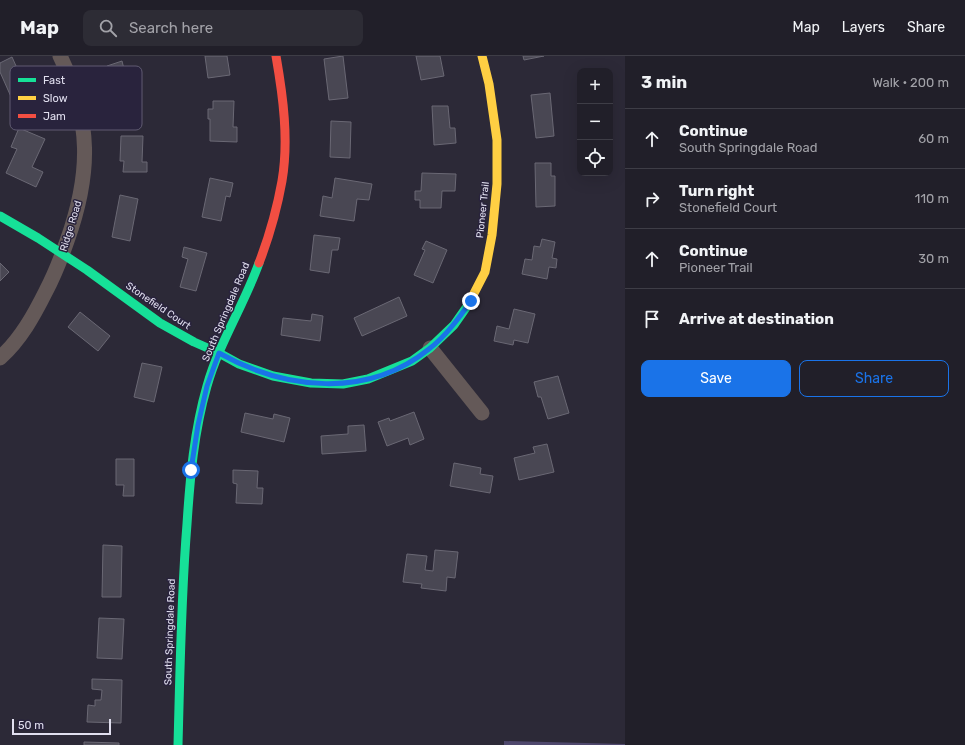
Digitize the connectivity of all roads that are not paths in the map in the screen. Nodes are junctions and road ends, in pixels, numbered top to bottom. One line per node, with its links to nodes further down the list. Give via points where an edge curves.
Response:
1 (60, 56): 4 (street, Ridge Road)
2 (276, 56): 9 (street, South Springdale Road, via 282,88 285,134 282,180 270,233 255,274)
3 (482, 56): 8 (street, Pioneer Trail, via 497,140 497,184 492,235 485,272 471,301 454,325)
4 (65, 66)
5 (84, 130): 7 (street, Ridge Road, via 85,166 79,205)
6 (0, 216): 7 (street, Stonefield Court)
7 (63, 254): 9 (street, Stonefield Court, via 160,323); 10 (street, Ridge Road, via 35,312 20,336)
8 (430, 348): 9 (street, Stonefield Court, via 395,369 368,379 343,384 311,383 274,376 239,364); 11 (street)
9 (219, 353): 12 (street, South Springdale Road, via 207,386 191,470 183,577)
10 (0, 358)
11 (482, 413)
12 (178, 745)

